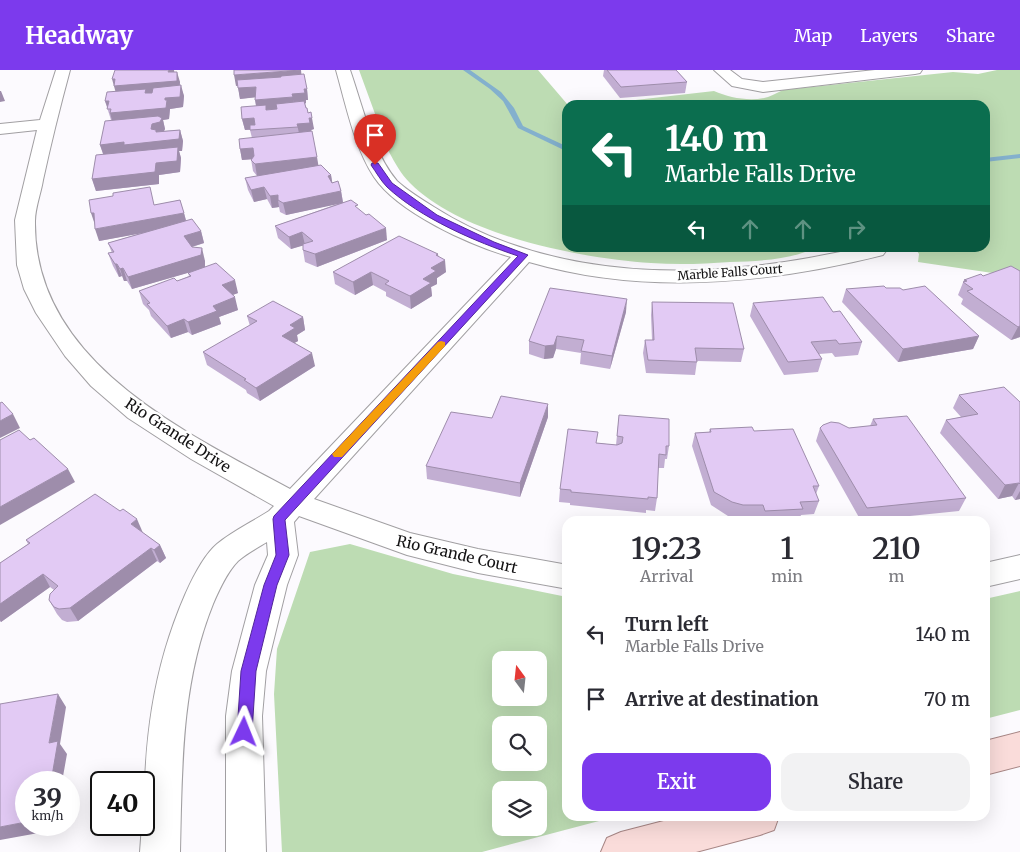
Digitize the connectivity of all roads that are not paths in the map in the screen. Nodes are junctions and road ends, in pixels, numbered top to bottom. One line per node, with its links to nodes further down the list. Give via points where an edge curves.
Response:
1 (63, 70): 5 (street, Rio Grande Drive)
2 (343, 70): 8 (street, Marble Falls Court, via 375,165 390,185 434,217 491,244)
3 (721, 70): 4 (street, via 731,80 763,87)
4 (915, 70)
5 (46, 124): 6 (street); 9 (street, Rio Grande Drive, via 25,220 28,265 47,313 73,351 137,412)
6 (0, 129)
7 (871, 252): 8 (street, Marble Falls Court, via 749,273 691,277 580,268)
8 (524, 255): 9 (street)
9 (286, 511): 12 (street, Rio Grande Court, via 478,561); 16 (street, via 227,553 206,583 192,616 176,666 165,736); 17 (street, via 283,555 271,585 248,671 244,716)
10 (1020, 568): 11 (street)
11 (990, 574)
12 (562, 576)
13 (1020, 749): 14 (main road)
14 (990, 757)
15 (741, 821): 18 (main road)
16 (160, 852)
17 (246, 852)
18 (621, 852)

